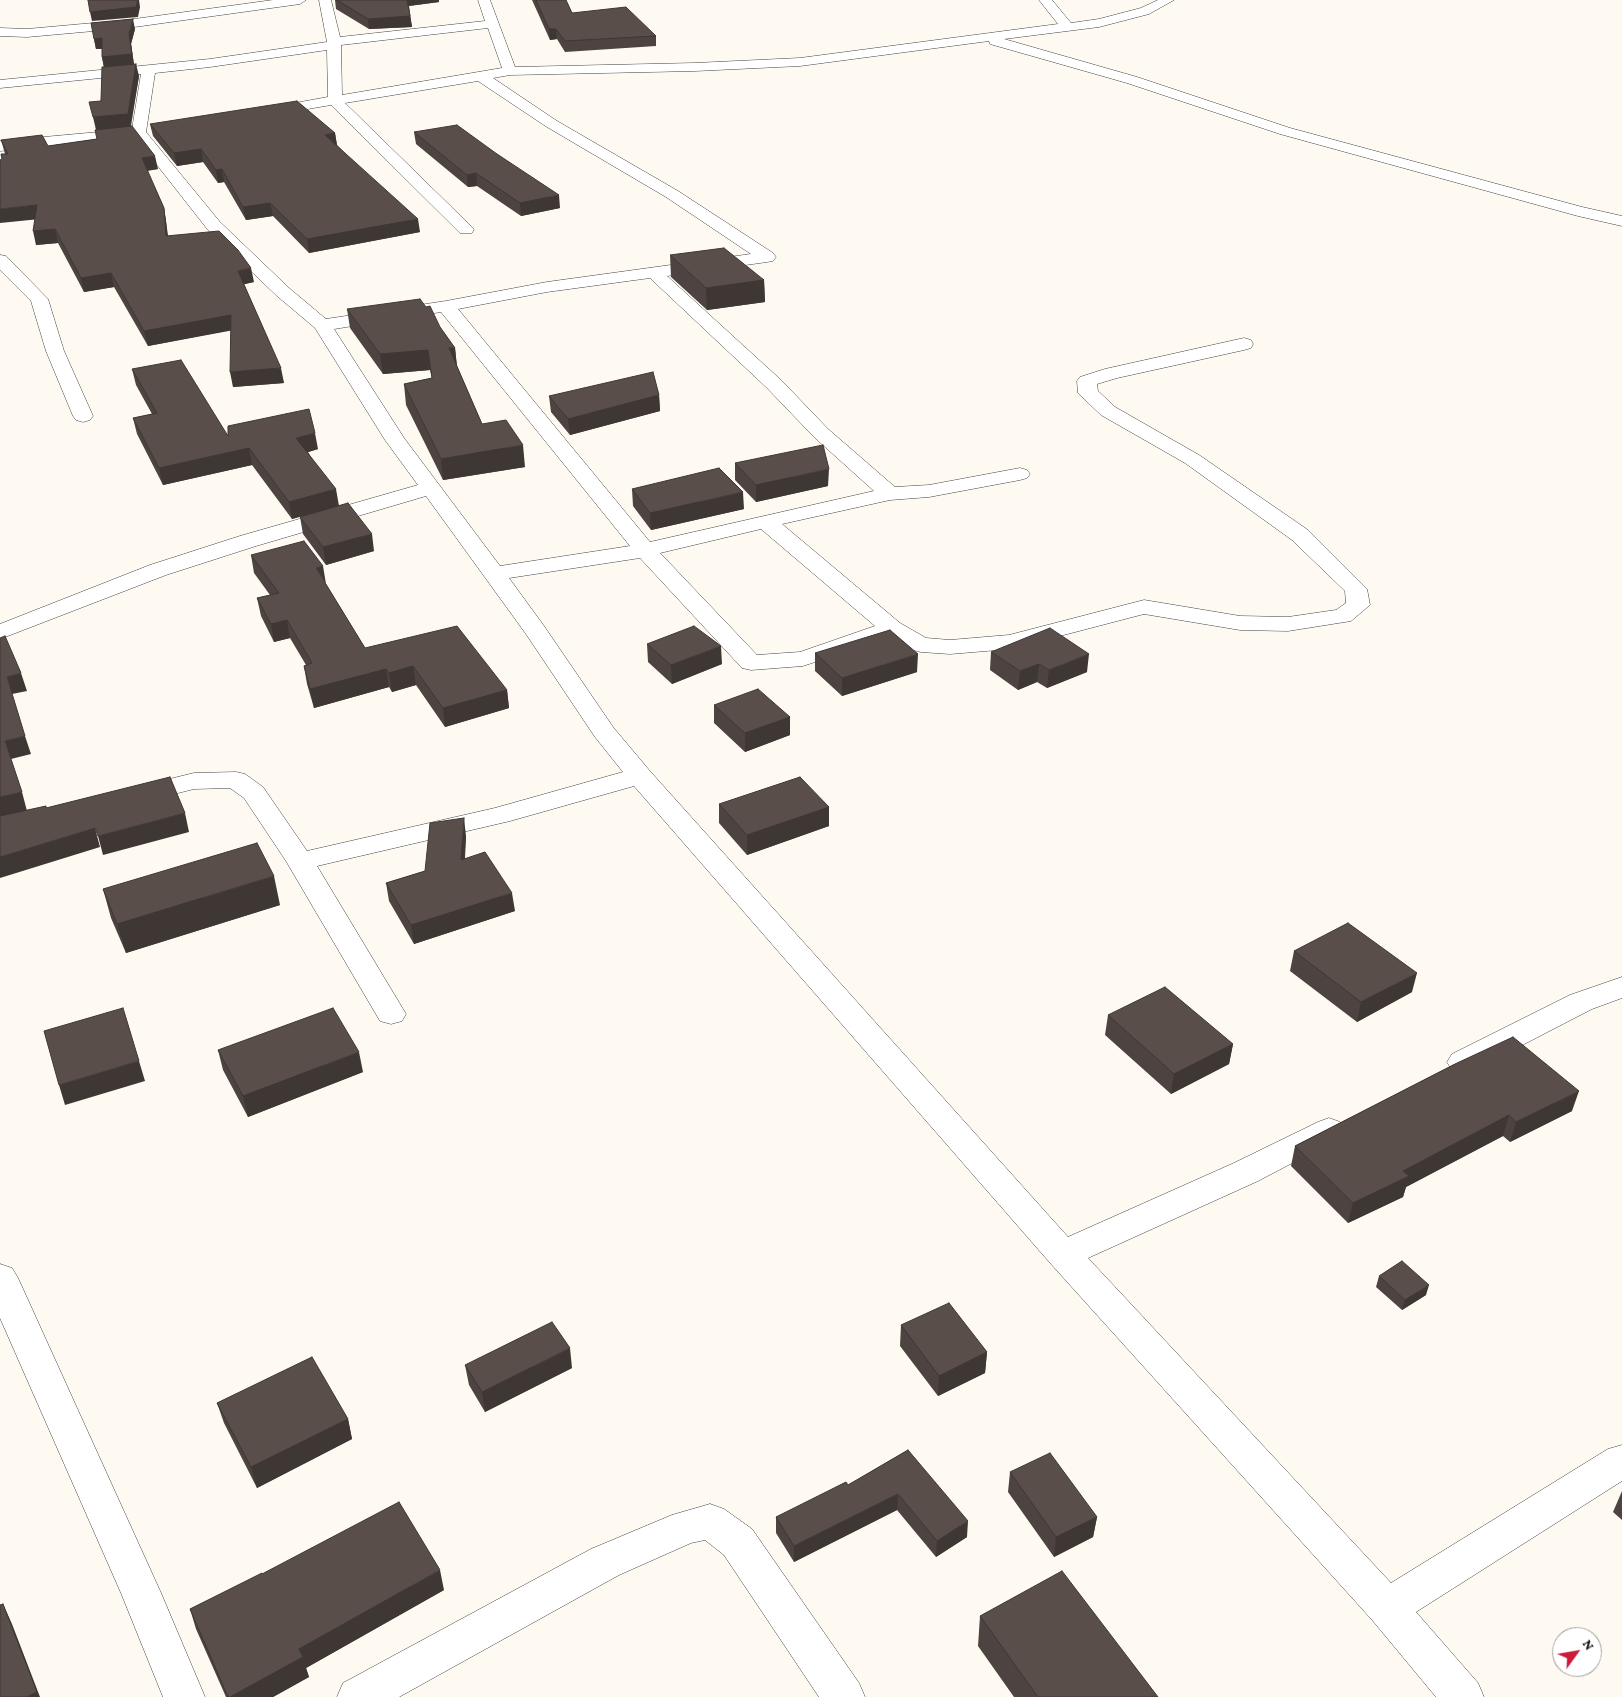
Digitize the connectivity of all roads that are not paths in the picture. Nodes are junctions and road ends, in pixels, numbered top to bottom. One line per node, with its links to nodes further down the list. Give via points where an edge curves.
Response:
1 (300, 0): 8 (street)
2 (325, 0): 10 (street)
3 (484, 0): 6 (street)
4 (1044, 0): 7 (street)
5 (1168, 0): 7 (street, via 1121,18)
6 (493, 24): 10 (street); 12 (street)
7 (1068, 28): 9 (street)
8 (2, 36)
9 (984, 37): 12 (street, via 800,62); 20 (street, via 1132,80 1285,131)
10 (334, 43): 11 (street, via 210,63); 15 (street)
11 (149, 69): 14 (street); 18 (street)
12 (510, 71): 13 (street)
13 (482, 77): 15 (street); 23 (street, via 552,124 672,194 766,257)
14 (0, 84)
15 (335, 101): 16 (street); 21 (street)
16 (256, 114)
17 (158, 129): 18 (street)
18 (139, 132): 19 (street); 25 (street, via 214,226 283,292)
19 (0, 146)
20 (1622, 221)
21 (466, 229)
22 (0, 260): 27 (street, via 39,298 55,351)
23 (653, 272): 24 (street); 30 (street, via 774,384 821,433)
24 (446, 306): 25 (street); 32 (street)
25 (322, 324): 29 (street, via 394,440)
26 (1244, 344): 34 (street, via 1087,381 1088,393 1108,411 1192,459 1300,535 1356,589 1358,605 1343,616 1288,624 1240,623 1144,607 1010,642 950,646 921,645)
27 (83, 416)
28 (1020, 474): 30 (street, via 929,491)
29 (432, 488): 33 (street); 35 (street, via 158,570)
30 (890, 494): 31 (street)
31 (765, 521): 32 (street); 34 (street)
32 (644, 550): 33 (street); 34 (street, via 751,663 803,659)
33 (493, 574): 36 (street, via 604,732)
34 (892, 628)
35 (0, 632)
36 (640, 776): 38 (street, via 500,815); 43 (street)
37 (116, 800): 38 (street, via 194,781 236,780 254,793)
38 (300, 861): 40 (street)
39 (1622, 987): 41 (street, via 1581,1002)
40 (392, 1014)
41 (1440, 1074)
42 (1352, 1118): 43 (street, via 1246,1172)
43 (1063, 1254): 46 (street)
44 (0, 1278): 47 (street)
45 (1622, 1461): 46 (street)
46 (1387, 1608): 50 (street)
47 (184, 1697)
48 (358, 1697): 49 (street, via 605,1562 686,1527 710,1521 738,1542)
49 (844, 1697)
50 (1463, 1697)

